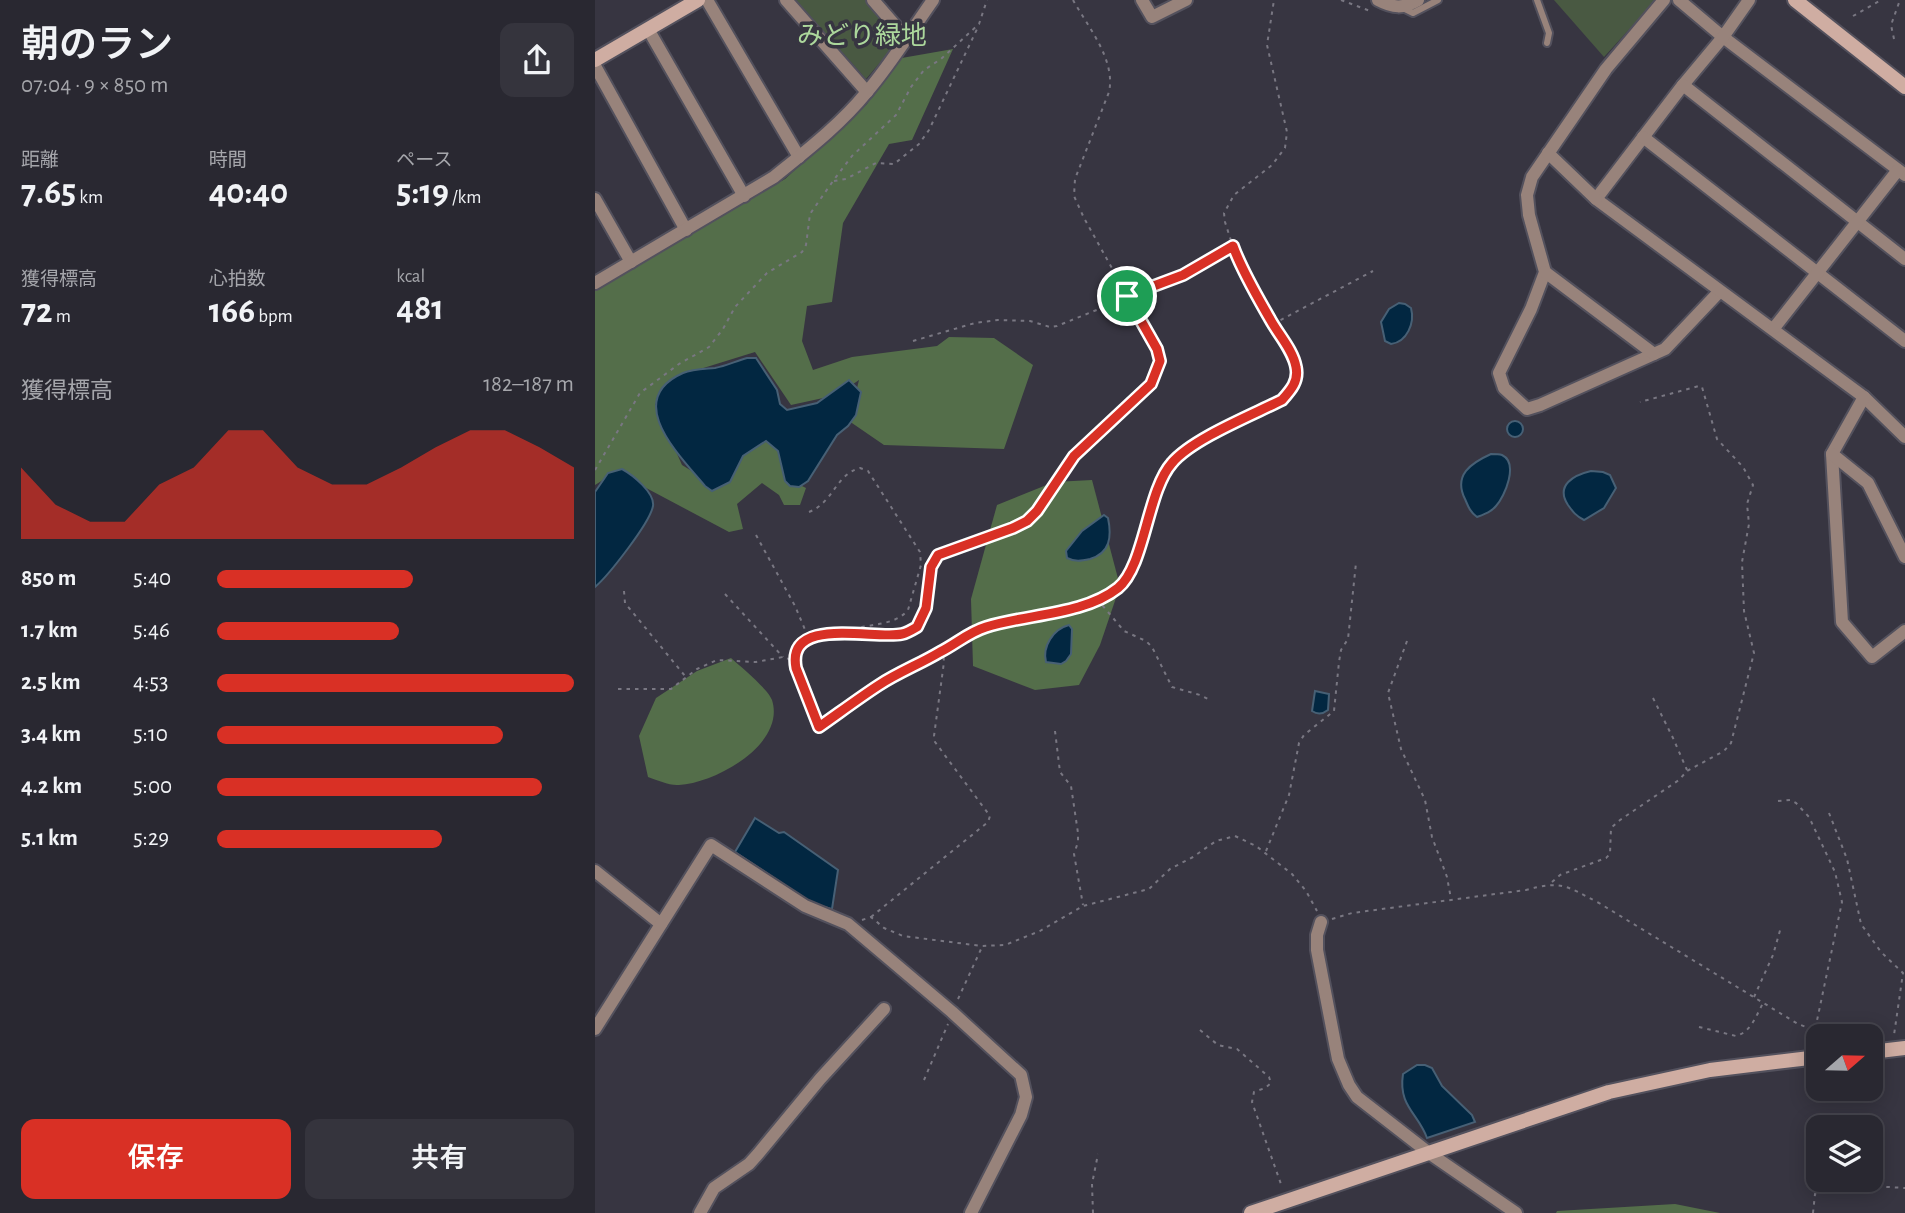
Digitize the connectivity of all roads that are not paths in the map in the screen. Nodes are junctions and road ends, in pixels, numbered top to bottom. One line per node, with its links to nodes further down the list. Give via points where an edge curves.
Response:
1 (698, 0): 17 (street)
2 (707, 0): 28 (street)
3 (786, 0): 25 (street)
4 (873, 0): 19 (street)
5 (933, 0): 19 (street)
6 (1142, 0): 7 (street, via 1152,17)
7 (1186, 0)
8 (1378, 0): 16 (street)
9 (1418, 0): 16 (street)
10 (1438, 0): 16 (lane, via 1413,13)
11 (1537, 0): 20 (lane, via 1549,33)
12 (1664, 0): 27 (street, via 1605,69)
13 (1679, 0): 18 (street)
14 (1749, 0): 18 (street)
15 (1795, 0): 24 (street)
16 (1403, 8)
17 (647, 29): 21 (street); 30 (street)
18 (1723, 37): 23 (street); 29 (street)
19 (906, 38): 25 (street)
20 (1547, 43)
21 (595, 60)
22 (595, 66): 34 (street)
23 (1683, 85): 26 (street); 33 (street)
24 (1905, 87)
25 (867, 92): 28 (street)
26 (1643, 137): 32 (street); 38 (street)
27 (1548, 153): 32 (street); 37 (street, via 1532,177 1527,195)
28 (799, 157): 30 (street)
29 (1902, 173): 33 (street)
30 (744, 196): 34 (street)
31 (595, 199): 36 (street)
32 (1596, 199): 40 (street)
33 (1858, 223): 35 (street); 38 (street)
34 (686, 230): 36 (street)
35 (1905, 259)
36 (631, 262): 39 (street)
37 (1545, 272): 43 (street); 43 (street, via 1499,373 1504,388 1527,409)
38 (1817, 273): 41 (street); 42 (street)
39 (595, 283)
40 (1719, 292): 41 (street); 43 (street, via 1665,349)
41 (1774, 328): 44 (street)
42 (1905, 341)
43 (1654, 354)
44 (1864, 397): 45 (street); 46 (street)
45 (1905, 438)
46 (1832, 454): 47 (street, via 1868,484); 48 (street, via 1842,622 1872,657)
47 (1905, 557)
48 (1905, 631)
49 (595, 871): 51 (street)
50 (1321, 922): 57 (street, via 1317,950 1342,1071 1357,1097)
51 (661, 924): 53 (street); 59 (street, via 711,845 804,906 848,924 1021,1075 1026,1097 1021,1115)
52 (884, 1009): 58 (street, via 749,1164 714,1188)
53 (595, 1028)
54 (1905, 1048): 55 (street)
55 (1883, 1051)
56 (1806, 1059): 57 (street, via 1649,1082)
57 (1429, 1153): 60 (street); 61 (street)
58 (700, 1213)
59 (971, 1213)
60 (1251, 1213)
61 (1515, 1213)

